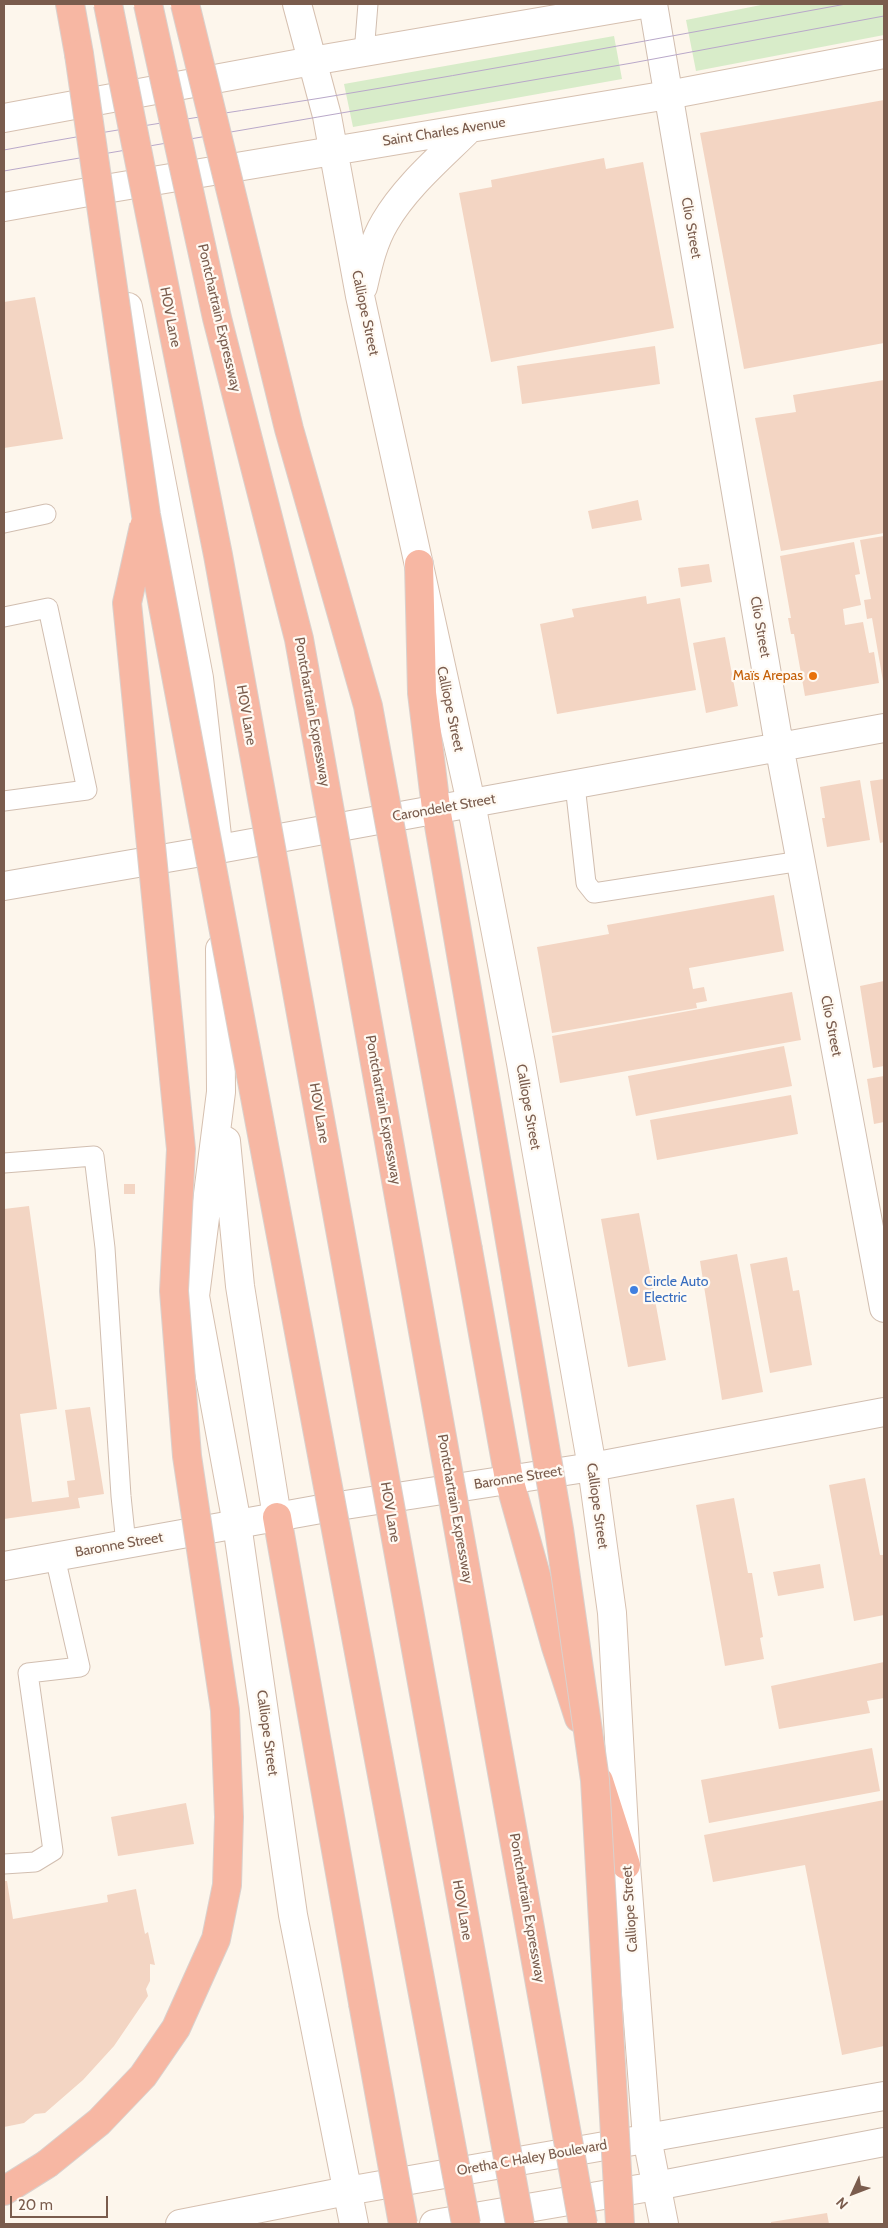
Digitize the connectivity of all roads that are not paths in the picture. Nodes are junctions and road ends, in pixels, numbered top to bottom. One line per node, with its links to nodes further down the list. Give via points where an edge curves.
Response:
1 (64, 4): 14 (street, Calliope Street)
2 (70, 4): 22 (highway, bridge, via 80,54)
3 (108, 4): 59 (highway, HOV Lane, bridge, via 219,565)
4 (148, 4): 60 (highway, Pontchartrain Expressway, bridge, via 217,318 299,639)
5 (185, 4): 40 (highway, bridge, via 289,429 368,706)
6 (297, 4): 12 (street, Calliope Street)
7 (368, 4): 10 (lane)
8 (644, 4): 10 (street)
9 (653, 4): 13 (street, Clio Street)
10 (364, 53): 12 (street)
11 (884, 54): 13 (street, Saint Charles Avenue)
12 (312, 61): 14 (street); 17 (street, Calliope Street)
13 (668, 95): 16 (street, Saint Charles Avenue); 27 (street, Clio Street)
14 (85, 102): 15 (street); 18 (street, Calliope Street)
15 (4, 118)
16 (470, 128): 17 (street, Saint Charles Avenue); 20 (street, via 408,192 385,222 372,250)
17 (334, 150): 18 (street, Saint Charles Avenue); 20 (street, Calliope Street)
18 (105, 188): 19 (street, Saint Charles Avenue); 32 (street, Calliope Street, via 199,678)
19 (4, 207)
20 (360, 296): 24 (street, Calliope Street)
21 (46, 514): 23 (lane)
22 (146, 515): 52 (highway, bridge, via 126,604 181,1149 174,1291 187,1456 225,1710 229,1817 227,1885 216,1939 194,1990 176,2028 143,2076 99,2122 51,2162); 58 (highway, bridge)
23 (4, 523)
24 (419, 564): 30 (street, Calliope Street); 31 (highway, via 422,693)
25 (4, 617): 29 (lane, via 48,608 87,790)
26 (884, 728): 27 (street, Carondelet Street)
27 (779, 745): 28 (street, Carondelet Street); 33 (street, Clio Street)
28 (575, 785): 30 (street, Carondelet Street); 33 (lane, via 586,883 594,893)
29 (4, 801)
30 (471, 803): 31 (street, Carondelet Street); 39 (street, Calliope Street)
31 (436, 808): 32 (street, Carondelet Street); 61 (highway, bridge, via 559,1529 595,1780)
32 (219, 849): 34 (street, Carondelet Street); 35 (street, Calliope Street)
33 (800, 861): 37 (street, Clio Street)
34 (4, 886)
35 (221, 1092): 41 (street, Calliope Street, via 240,1286); 42 (street, Calliope Street, via 195,1296)
36 (4, 1163): 43 (lane, via 94,1156 105,1248)
37 (884, 1308)
38 (884, 1412): 39 (street, Baronne Street)
39 (592, 1467): 40 (street, Baronne Street); 47 (street, Calliope Street, via 612,1613)
40 (509, 1480): 41 (street, Baronne Street); 47 (highway, via 556,1647)
41 (276, 1517): 42 (street, Baronne Street); 56 (highway, bridge)
42 (237, 1524): 43 (street, Baronne Street); 53 (street, Calliope Street, via 293,1914)
43 (126, 1544): 44 (street, Baronne Street)
44 (55, 1557): 45 (street, Baronne Street); 46 (lane, via 80,1667 28,1674 53,1851 35,1862)
45 (4, 1566)
46 (4, 1864)
47 (626, 1865): 49 (street, Calliope Street)
48 (884, 2096): 49 (street, Oretha C Haley Boulevard)
49 (647, 2138): 51 (street, Calliope Street); 53 (street, Oretha C Haley Boulevard)
50 (884, 2142): 51 (street)
51 (656, 2186): 57 (street); 62 (street, Calliope Street)
52 (4, 2190)
53 (347, 2191): 54 (street, Oretha C Haley Boulevard); 55 (street, Calliope Street)
54 (180, 2224)
55 (354, 2224)
56 (403, 2224)
57 (434, 2224)
58 (466, 2224)
59 (520, 2224)
60 (583, 2224)
61 (620, 2224)
62 (664, 2224)

